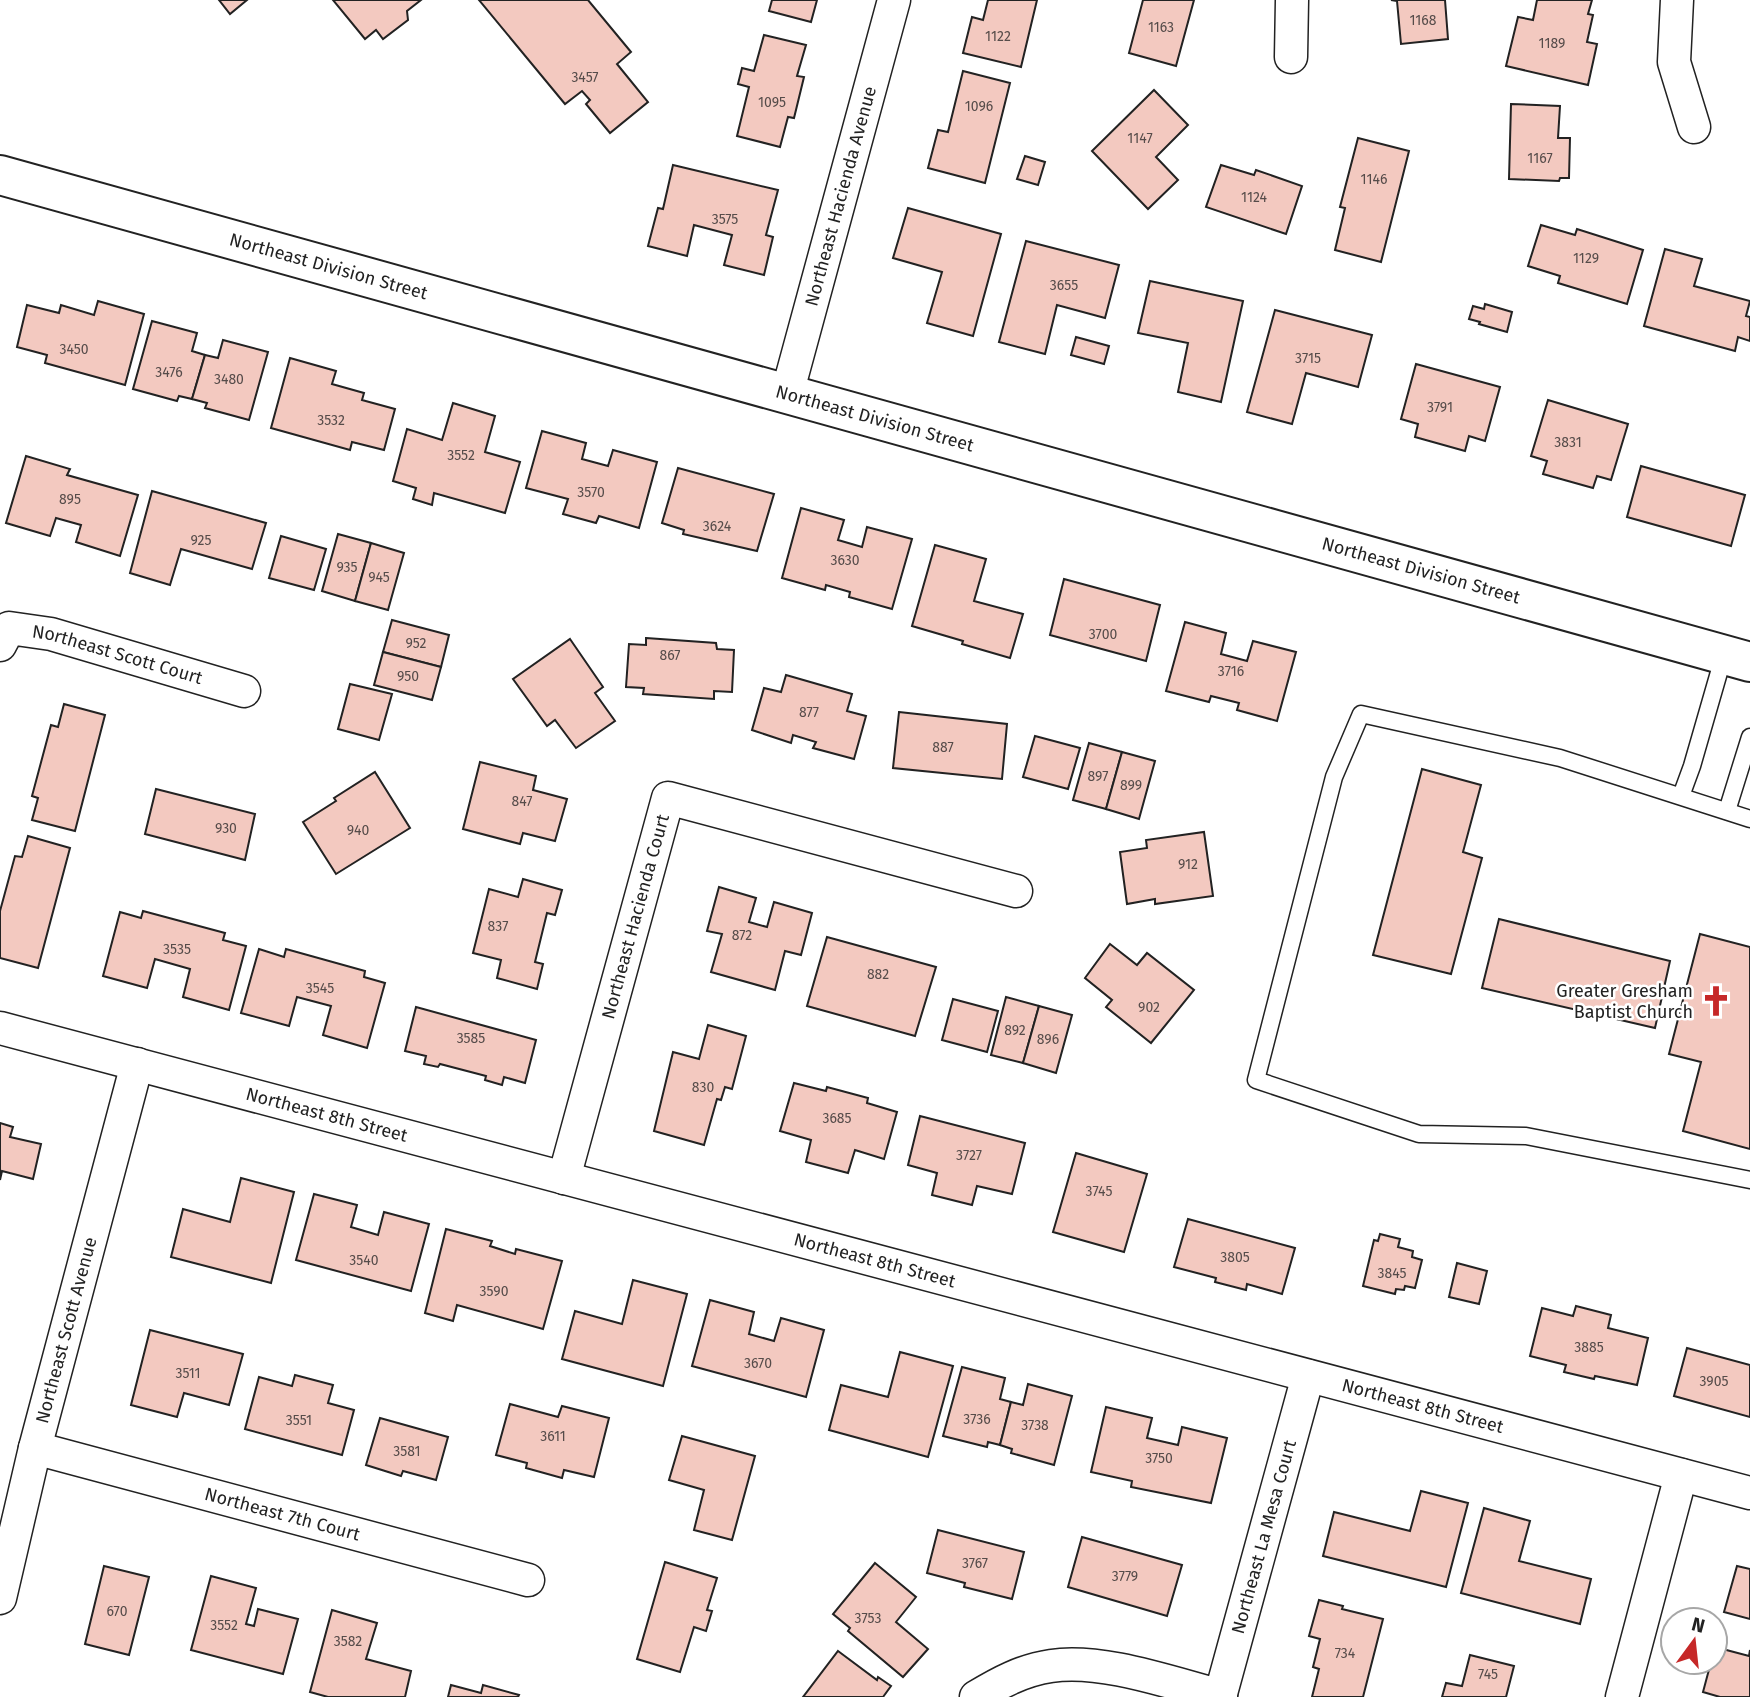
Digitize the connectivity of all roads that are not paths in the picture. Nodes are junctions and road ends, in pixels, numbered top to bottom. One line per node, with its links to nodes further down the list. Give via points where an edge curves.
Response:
1 (894, 0): 7 (street, Northeast Hacienda Avenue)
2 (1292, 0): 4 (street)
3 (1677, 0): 5 (street, via 1674,62)
4 (1291, 57)
5 (1694, 127)
6 (0, 175): 7 (street, Northeast Division Street)
7 (787, 394): 9 (street, Northeast Division Street)
8 (0, 645): 10 (street, Northeast Scott Court, via 9,628 51,634)
9 (1737, 658): 12 (lane)
10 (244, 691)
11 (1750, 737): 13 (lane)
12 (1681, 796): 13 (lane); 19 (lane, via 1560,758 1361,714 1334,777 1256,1080 1419,1133 1526,1136)
13 (1727, 810): 14 (lane)
14 (1750, 818)
15 (1016, 891): 18 (street, Northeast Hacienda Court, via 668,798)
16 (0, 1028): 17 (street, Northeast 8th Street)
17 (137, 1064): 18 (street, Northeast 8th Street); 21 (street, Northeast Scott Avenue)
18 (564, 1178): 20 (street, Northeast 8th Street)
19 (1750, 1180)
20 (1308, 1376): 22 (street, Northeast 8th Street); 26 (street, Northeast La Mesa Court)
21 (35, 1448): 24 (street, Northeast 7th Court); 25 (street, Northeast Scott Avenue)
22 (1681, 1475): 23 (street, Northeast 8th Street); 28 (street)
23 (1750, 1493)
24 (528, 1580)
25 (0, 1598)
26 (1220, 1696): 27 (street, via 1102,1667 1051,1666 1008,1678)
27 (976, 1697)
28 (1622, 1697)

